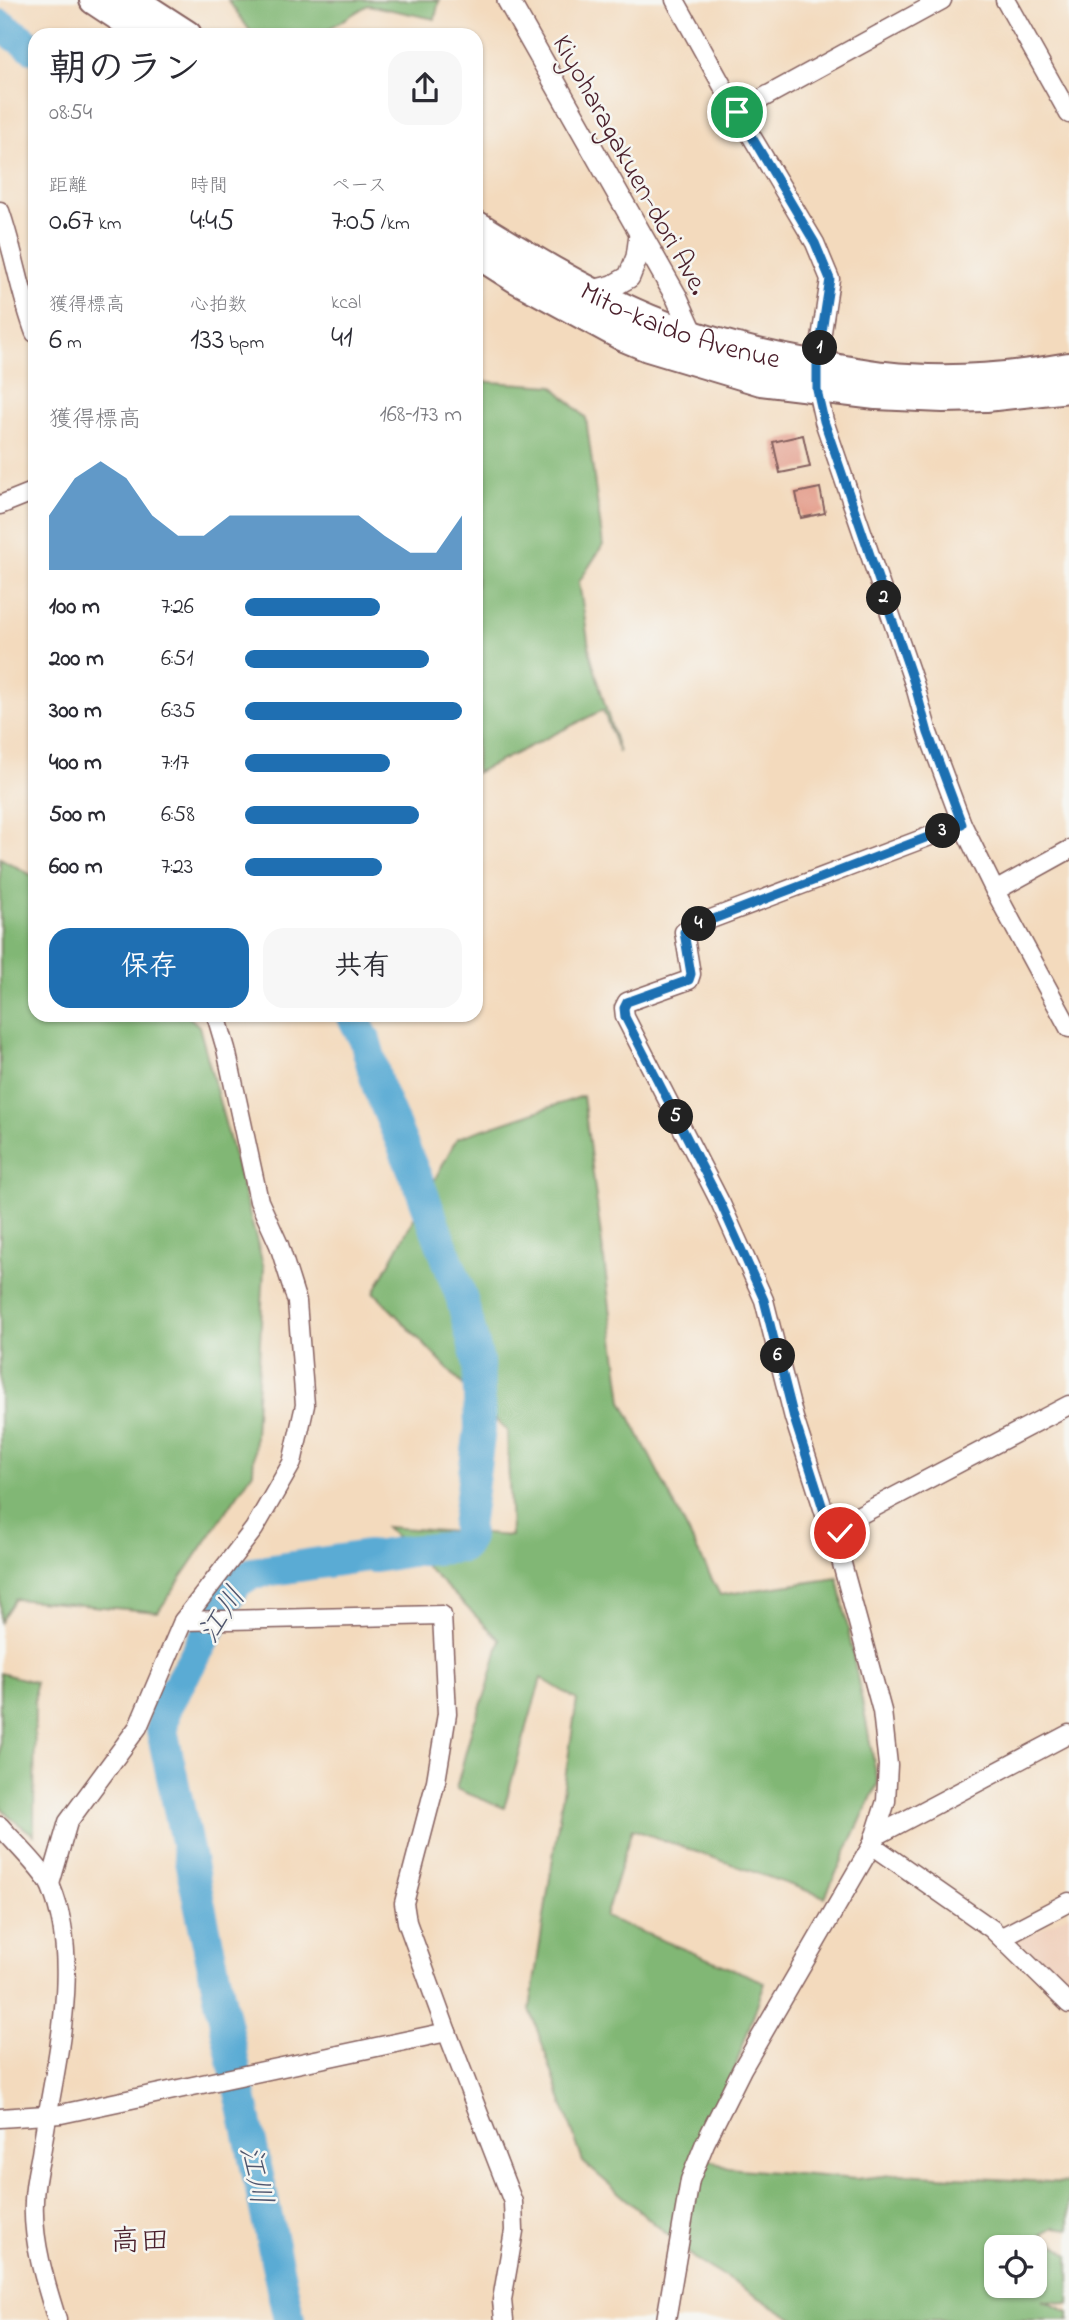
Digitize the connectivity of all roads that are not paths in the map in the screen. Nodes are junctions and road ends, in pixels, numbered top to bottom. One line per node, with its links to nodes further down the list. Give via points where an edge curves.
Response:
1 (94, 0): 7 (highway)
2 (133, 0): 8 (highway)
3 (508, 0): 13 (street, Kiyoharagakuen-dori Ave.)
4 (675, 0): 9 (street)
5 (942, 0): 9 (street)
6 (1005, 0): 10 (street)
7 (136, 28)
8 (176, 28)
9 (737, 112): 19 (street, via 815,243 830,279)
10 (1069, 114)
11 (0, 211): 16 (street)
12 (483, 229): 15 (highway, Mito-kaido Avenue)
13 (640, 235): 15 (street, via 629,277); 17 (street, Kiyoharagakuen-dori Ave., via 677,298)
14 (483, 257): 17 (highway, Mito-kaido Avenue, via 603,327 648,347)
15 (593, 291): 17 (highway, Mito-kaido Avenue)
16 (28, 316)
17 (691, 348): 19 (highway, Mito-kaido Avenue, via 763,355)
18 (1069, 367): 19 (highway, Mito-kaido Avenue, via 982,378)
19 (817, 377): 20 (highway, Mito-kaido Avenue, via 876,396 986,397); 23 (street, via 824,421)
20 (1069, 388)
21 (28, 494): 22 (street)
22 (0, 505)
23 (962, 824): 25 (street); 29 (street, via 690,928 684,932 689,980 627,1002 624,1008 764,1300 794,1418 829,1527)
24 (1069, 850): 25 (street)
25 (995, 891): 27 (street)
26 (218, 1022): 30 (street, via 259,1201 297,1302 305,1405 292,1462 254,1529)
27 (1069, 1028)
28 (1069, 1405): 29 (street, via 850,1520)
29 (840, 1533): 33 (street, via 838,1549 886,1738 886,1801)
30 (183, 1621): 34 (street, via 138,1727 68,1822); 38 (street, via 442,1615 447,1714 436,1782 404,1903)
31 (1069, 1734): 33 (street)
32 (0, 1826): 34 (street)
33 (873, 1841): 36 (street); 43 (street, via 705,2143 690,2180)
34 (50, 1884): 39 (street, via 65,1938 66,1973)
35 (1069, 1902): 36 (street)
36 (1002, 1937): 37 (street)
37 (1069, 2004)
38 (447, 2032): 39 (street); 42 (street, via 513,2202 514,2231 502,2300)
39 (47, 2115): 40 (street); 41 (street, via 34,2198 34,2229)
40 (0, 2118)
41 (57, 2320)
42 (504, 2320)
43 (666, 2320)

